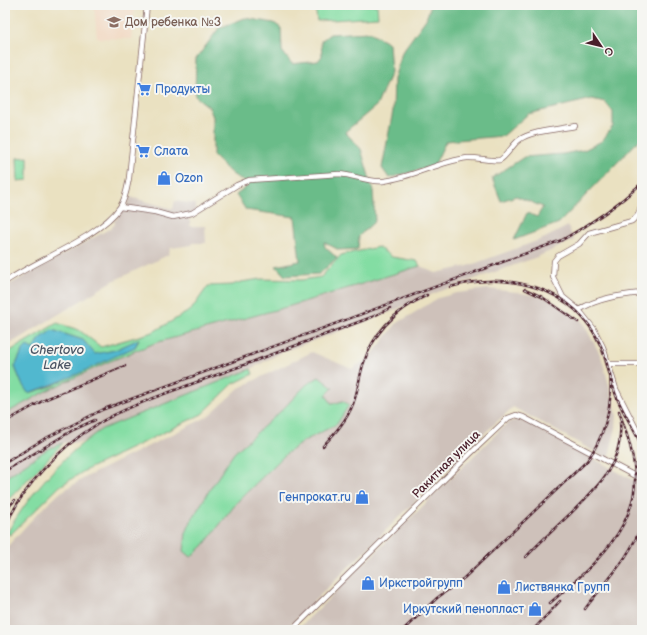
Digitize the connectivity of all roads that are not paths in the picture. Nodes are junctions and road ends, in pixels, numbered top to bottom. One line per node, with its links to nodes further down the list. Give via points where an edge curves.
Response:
1 (147, 5): 4 (street, via 129,178)
2 (575, 126): 4 (street, via 539,132 519,139 501,159 495,161 479,157 466,158 390,180 368,181 339,174 249,180 192,213 173,217)
3 (642, 204): 7 (street, via 638,215 632,221 588,233 579,244 554,261 553,277 563,297)
4 (120, 207): 5 (street, via 100,227)
5 (5, 282)
6 (642, 293): 7 (street, via 619,295 586,305)
7 (579, 310): 8 (street, via 594,329)
8 (609, 364): 9 (street); 10 (street, via 616,389)
9 (642, 364)
10 (642, 440)
11 (642, 478): 12 (street, Ракитная улица, via 523,417 508,418)
12 (292, 630)

